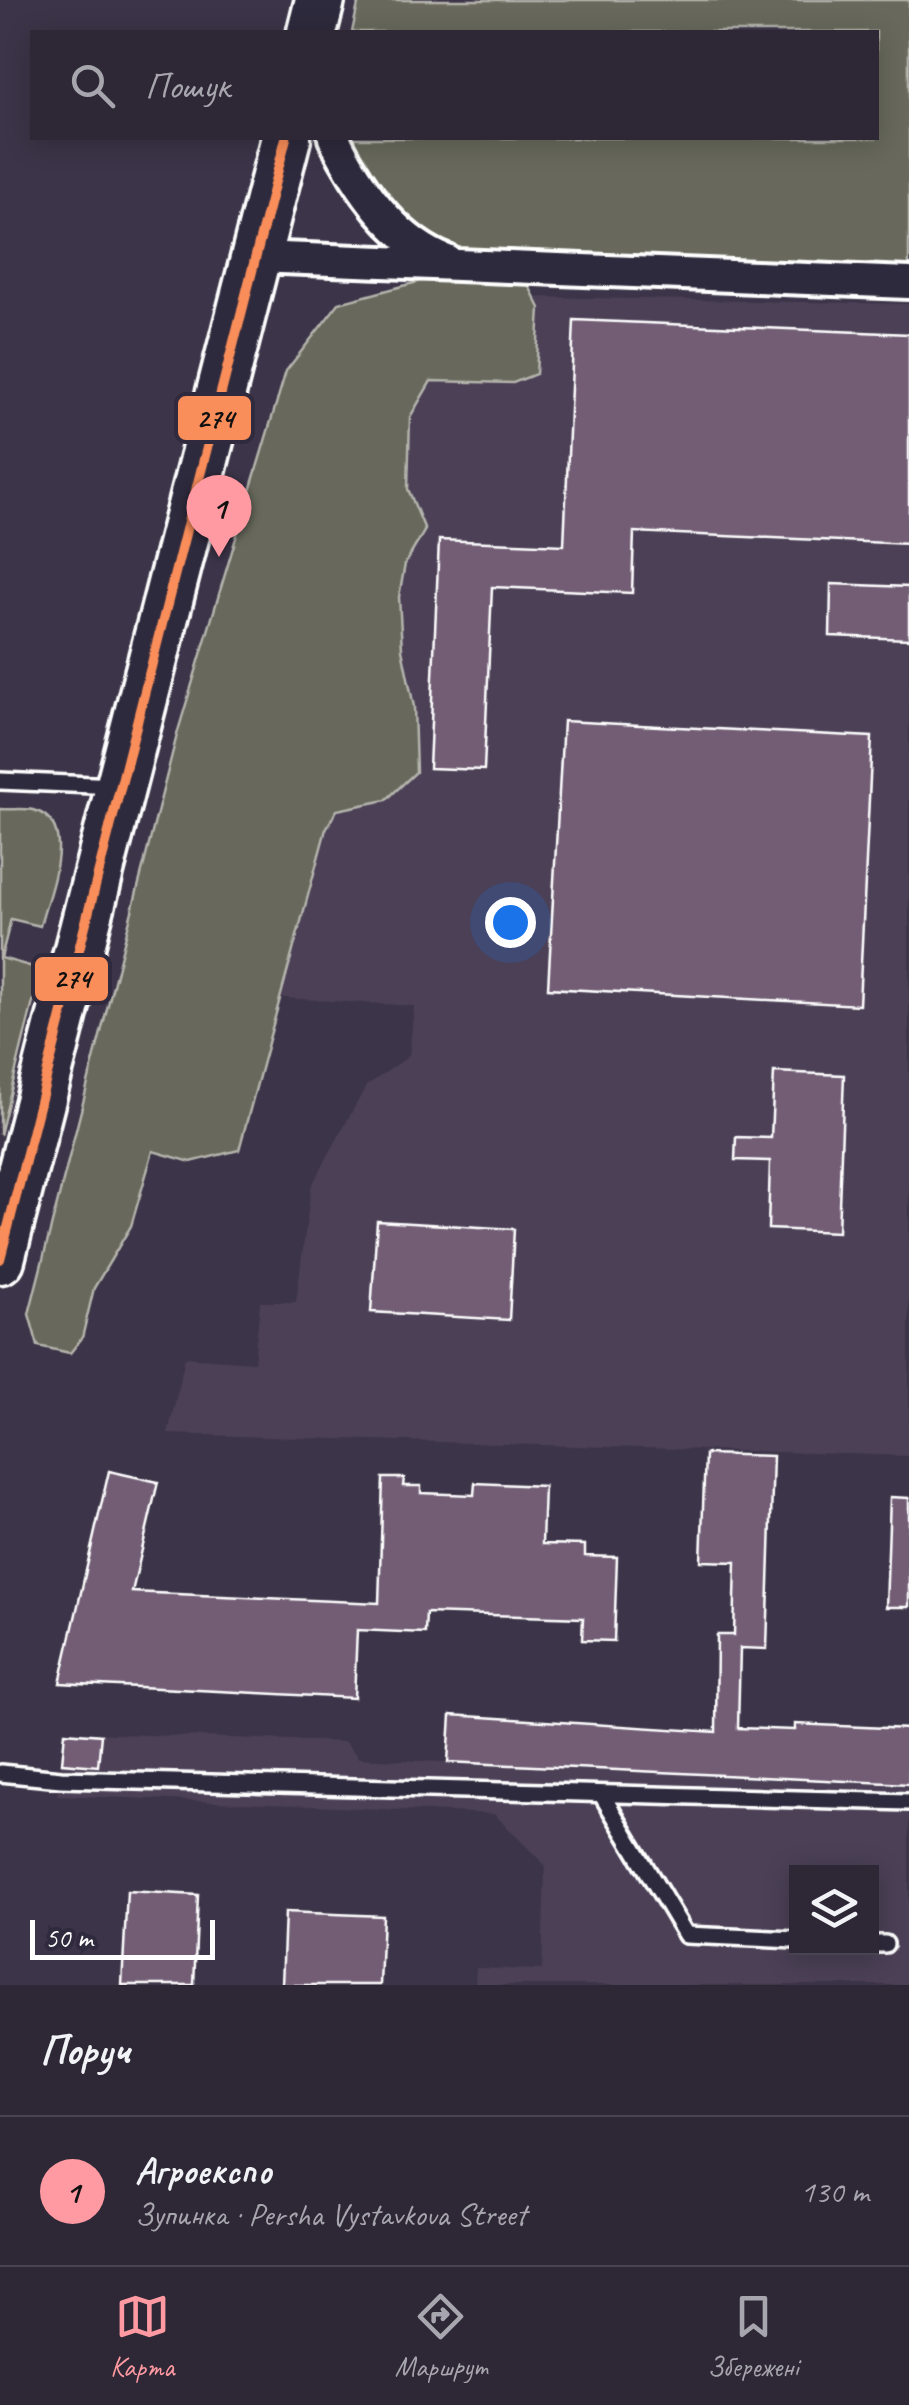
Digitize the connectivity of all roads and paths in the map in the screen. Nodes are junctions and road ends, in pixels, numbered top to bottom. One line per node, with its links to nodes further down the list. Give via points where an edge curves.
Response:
1 (320, 0): 2 (main road)
2 (312, 30)
3 (285, 140): 5 (main road)
4 (335, 140): 6 (street, via 387,218 422,248)
5 (256, 257): 6 (street); 9 (main road)
6 (459, 266): 7 (street)
7 (909, 283)
8 (0, 781): 9 (lane)
9 (120, 786): 10 (main road)
10 (0, 1259)
11 (0, 1774): 12 (lane)
12 (602, 1795): 13 (lane); 14 (lane, via 686,1935)
13 (909, 1802)
14 (789, 1940)

